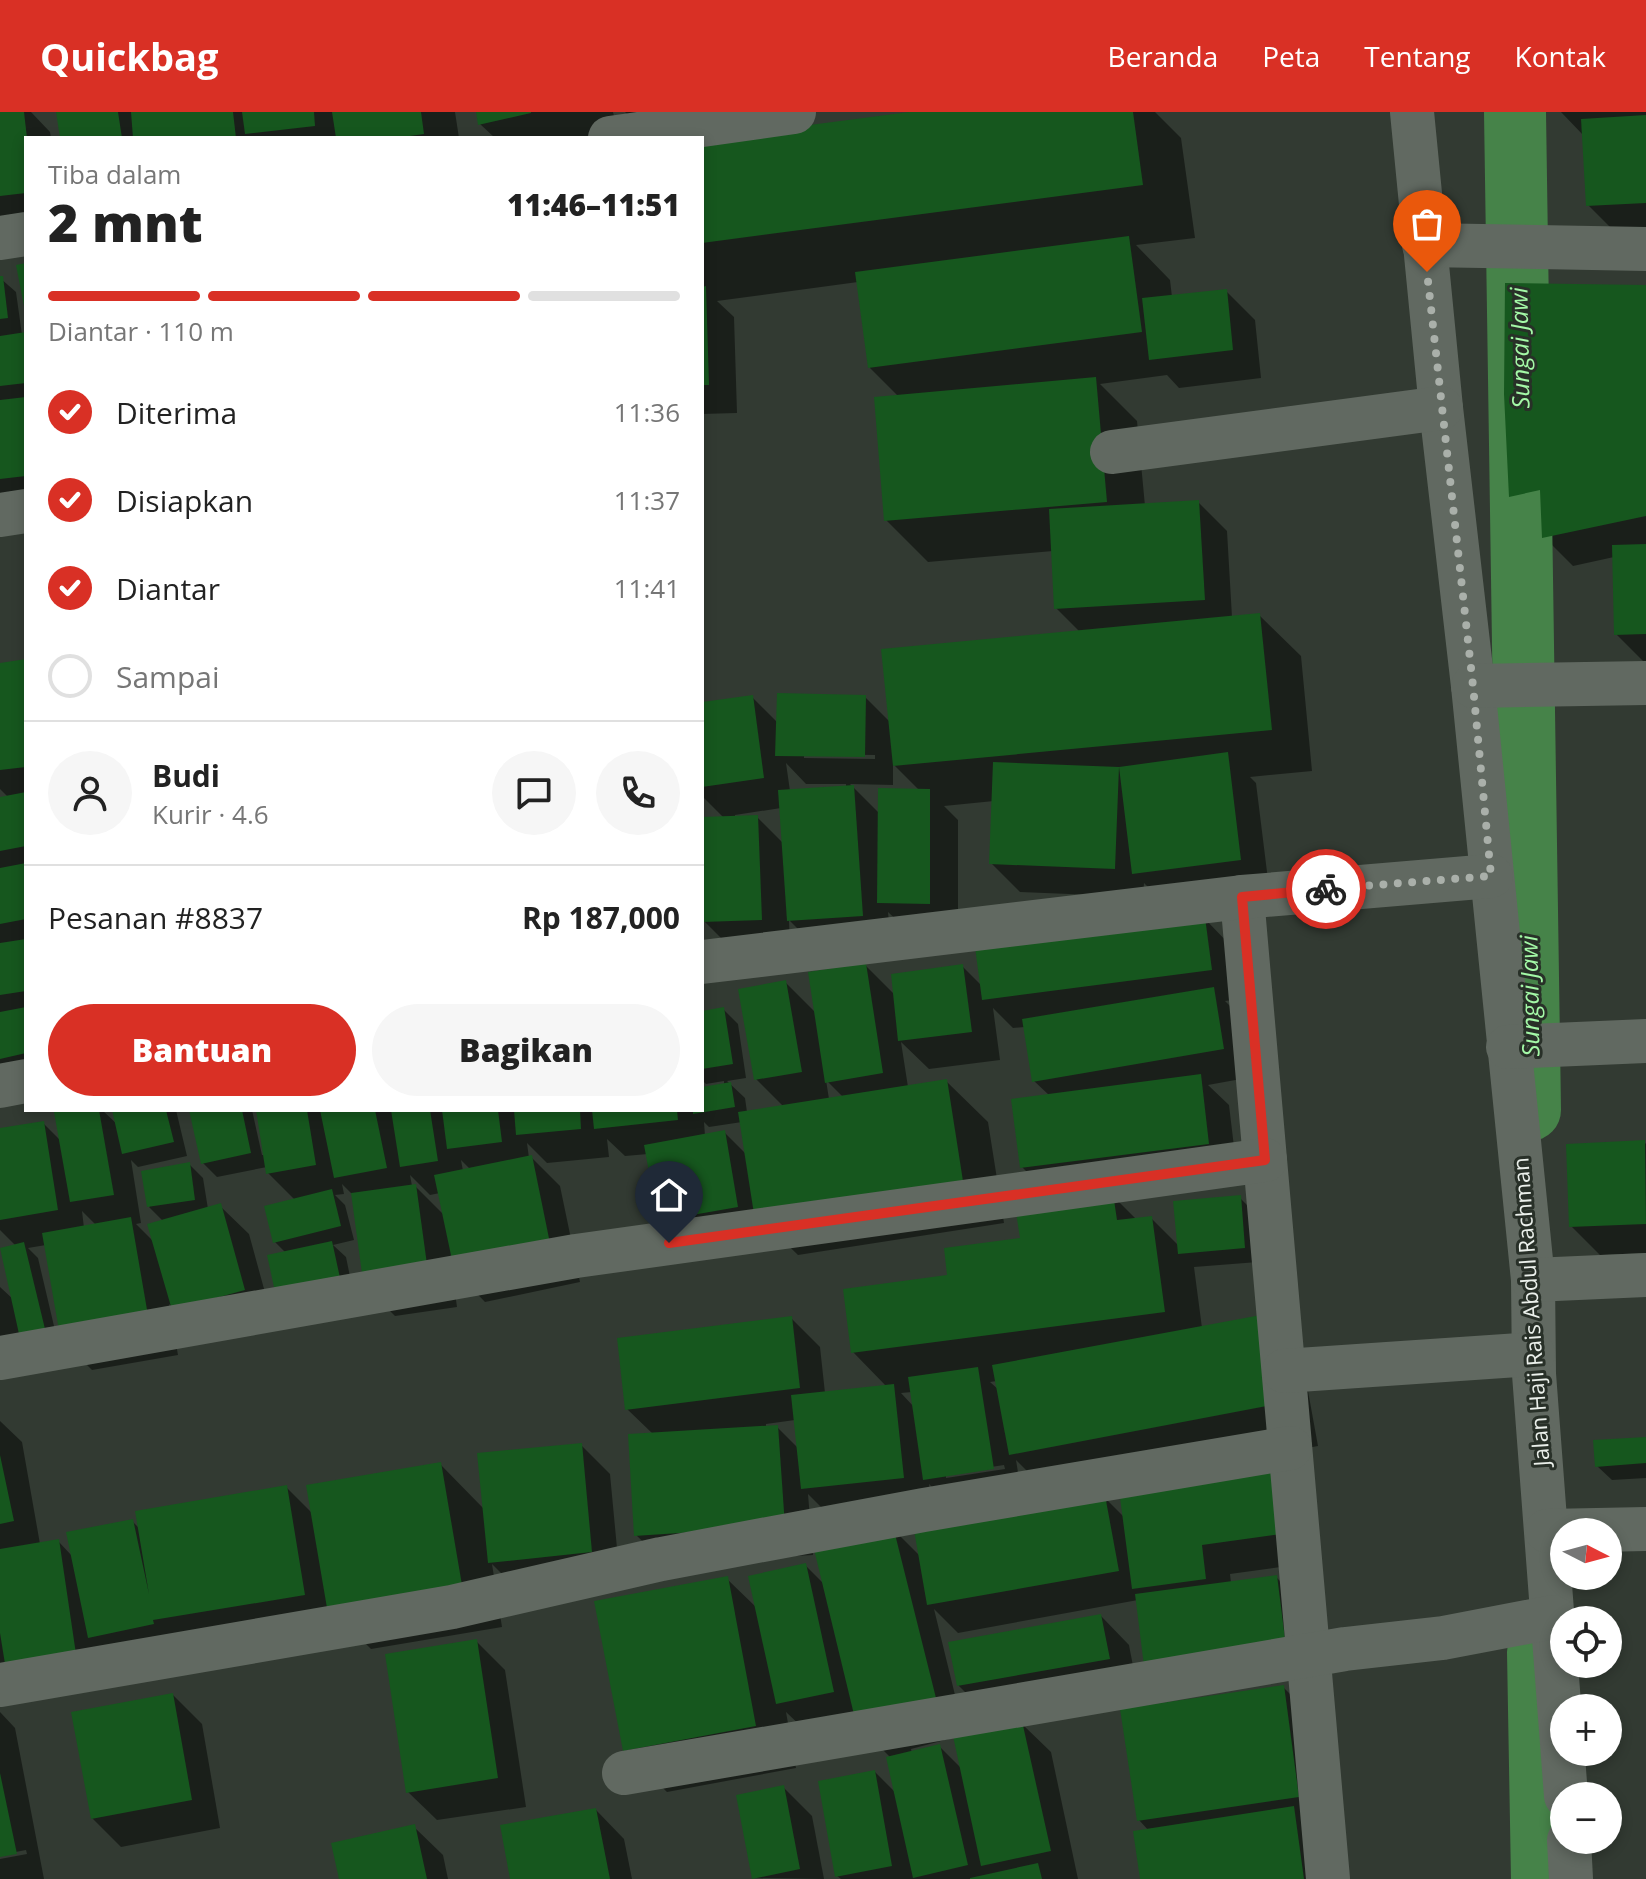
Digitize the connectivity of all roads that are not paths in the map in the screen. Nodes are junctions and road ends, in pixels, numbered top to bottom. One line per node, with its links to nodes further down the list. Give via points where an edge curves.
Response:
1 (794, 112): 3 (street)
2 (1412, 112): 6 (street, Jalan Haji Rais Abdul Rachman)
3 (624, 136)
4 (24, 234): 5 (street)
5 (0, 238)
6 (1424, 245): 7 (street); 8 (street, Jalan Haji Rais Abdul Rachman)
7 (1646, 249)
8 (1441, 408): 9 (street); 13 (street, Jalan Haji Rais Abdul Rachman)
9 (1112, 452)
10 (24, 511): 11 (street)
11 (0, 515)
12 (1646, 683): 13 (street)
13 (1473, 686): 14 (street, Jalan Haji Rais Abdul Rachman)
14 (1491, 876): 15 (street); 18 (street, Jalan Haji Rais Abdul Rachman)
15 (1261, 895): 16 (street); 21 (street)
16 (704, 962)
17 (1646, 1041): 18 (street)
18 (1508, 1047): 23 (street, Jalan Haji Rais Abdul Rachman)
19 (24, 1081): 20 (street)
20 (0, 1086)
21 (1265, 1160): 25 (street, via 576,1256); 26 (street)
22 (1646, 1275): 23 (street)
23 (1533, 1280): 24 (street, Jalan Haji Rais Abdul Rachman)
24 (1533, 1354): 26 (street); 29 (street, Jalan Haji Rais Abdul Rachman)
25 (0, 1358)
26 (1284, 1371): 27 (street)
27 (1290, 1448): 32 (street); 34 (street, via 907,1513 661,1559 452,1607)
28 (1646, 1529): 29 (street)
29 (1547, 1531): 30 (street, Jalan Haji Rais Abdul Rachman)
30 (1552, 1606)
31 (1550, 1618): 32 (street)
32 (1327, 1652): 35 (street); 38 (street)
33 (1557, 1678): 36 (street, Jalan Haji Rais Abdul Rachman)
34 (0, 1685)
35 (624, 1773)
36 (1565, 1782)
37 (1570, 1854): 39 (street)
38 (1328, 1879)
39 (1571, 1879)

